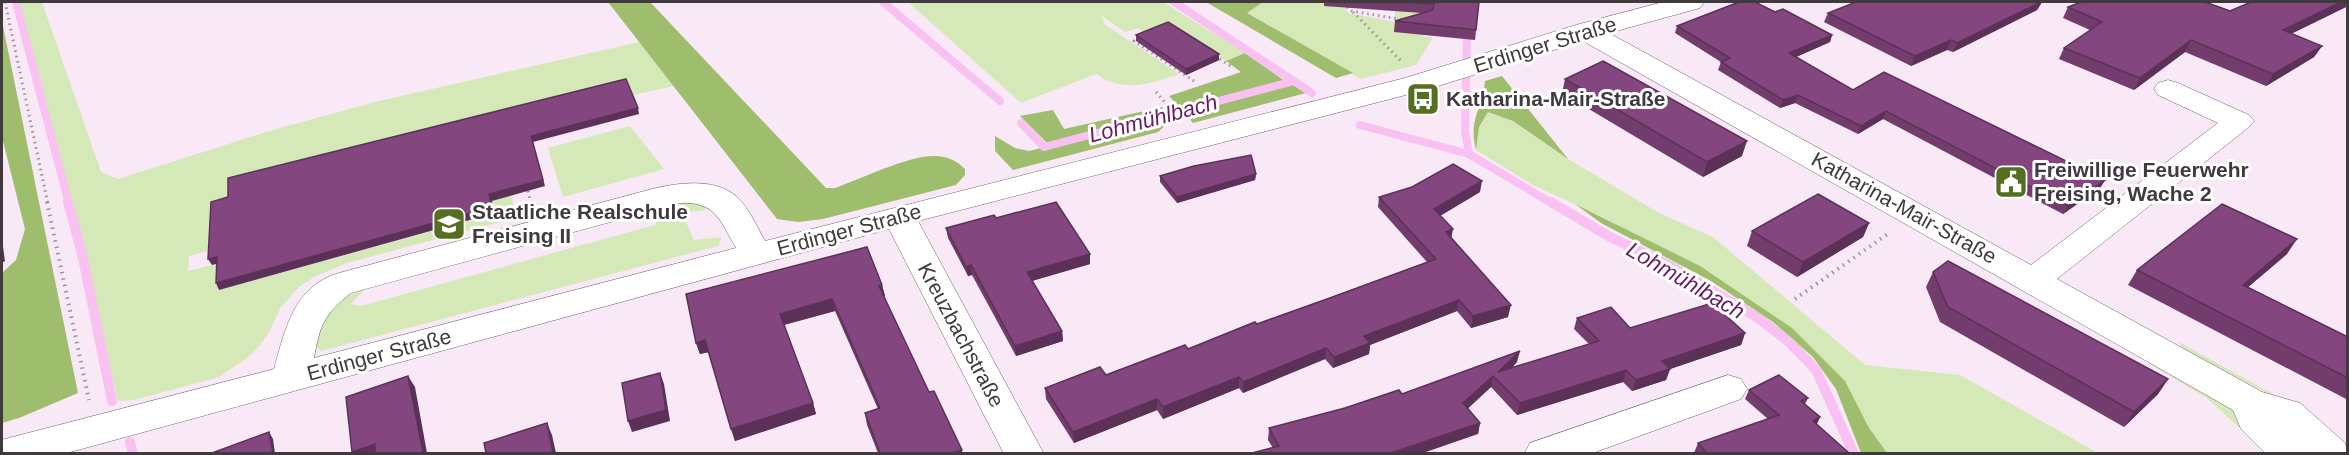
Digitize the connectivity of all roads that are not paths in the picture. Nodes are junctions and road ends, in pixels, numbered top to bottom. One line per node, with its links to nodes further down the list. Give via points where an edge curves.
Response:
1 (1691, 2): 2 (street, Erdinger Straße)
2 (1586, 31): 4 (street, Erdinger Straße, via 1476,67 1424,73); 6 (street, Katharina-Mair-Straße)
3 (2168, 89): 6 (street, via 2239,121)
4 (899, 216): 5 (street, Erdinger Straße); 11 (street, Kreuzbachstraße)
5 (756, 254): 7 (street, Erdinger Straße); 7 (street, via 721,200 691,192 652,199 339,285 308,311)
6 (2034, 280): 9 (street, Katharina-Mair-Straße)
7 (290, 379): 10 (street, Erdinger Straße)
8 (1728, 389): 12 (street)
9 (2248, 402): 13 (street, Katharina-Mair-Straße, via 2255,419); 14 (street, Katharina-Mair-Straße, via 2286,413)
10 (5, 453)
11 (1024, 453)
12 (1544, 453)
13 (2291, 453)
14 (2331, 453)

